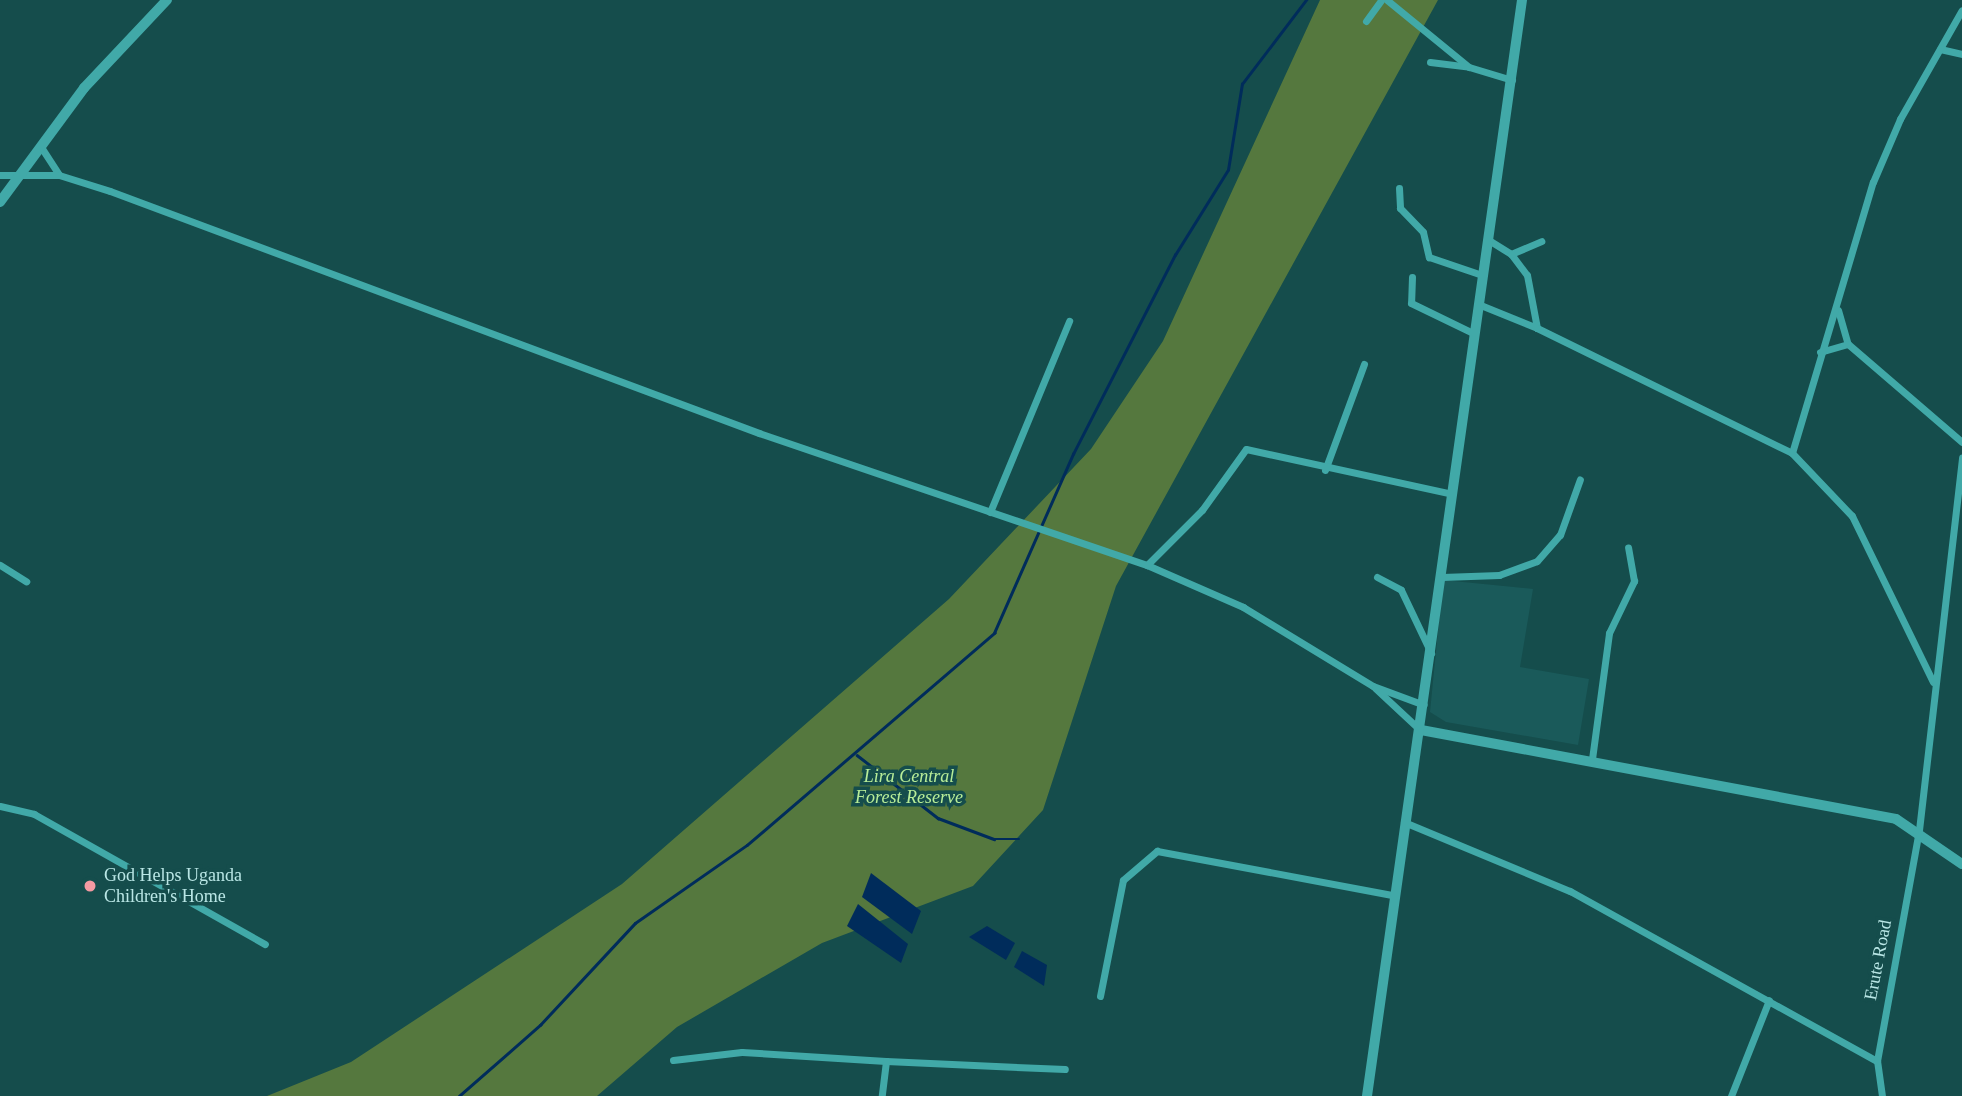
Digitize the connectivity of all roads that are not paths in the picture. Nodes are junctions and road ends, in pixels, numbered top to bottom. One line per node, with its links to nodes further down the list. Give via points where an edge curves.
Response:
1 (167, 0): 11 (street, via 84,88)
2 (1384, 0): 5 (street); 9 (street)
3 (1522, 0): 10 (street)
4 (1962, 10): 6 (street)
5 (1366, 21)
6 (1940, 50): 7 (street); 22 (street, via 1874,182)
7 (1962, 54)
8 (1430, 62): 9 (street)
9 (1469, 67): 10 (street)
10 (1512, 80): 17 (street)
11 (41, 147): 12 (street); 14 (street)
12 (59, 174): 14 (street); 36 (street)
13 (0, 175): 14 (street)
14 (18, 178): 16 (street)
15 (1399, 188): 20 (street, via 1400,208 1423,232 1430,259)
16 (0, 202)
17 (1487, 239): 19 (street); 20 (street)
18 (1541, 241): 19 (street)
19 (1511, 254): 25 (street, via 1531,285)
20 (1482, 275): 23 (street)
21 (1412, 277): 26 (street, via 1411,303)
22 (1840, 295): 27 (street, via 1837,319); 28 (street)
23 (1478, 304): 25 (street); 26 (street)
24 (1069, 321): 36 (street)
25 (1537, 328): 31 (street)
26 (1473, 333): 35 (street)
27 (1848, 344): 28 (street); 30 (street)
28 (1820, 352): 31 (street)
29 (1364, 364): 33 (street)
30 (1962, 442)
31 (1792, 453): 45 (street, via 1857,526)
32 (1962, 457): 37 (street, Erute Road)
33 (1325, 470): 35 (street); 40 (street, via 1246,449 1202,510)
34 (1580, 479): 42 (street, via 1560,535 1537,561 1499,575)
35 (1452, 494): 42 (street)
36 (990, 513): 40 (street)
37 (1958, 522): 45 (street, Erute Road)
38 (1628, 548): 49 (street, via 1634,581 1609,633)
39 (0, 565): 43 (street)
40 (1147, 565): 46 (street, via 1243,607)
41 (1377, 577): 44 (street, via 1401,590)
42 (1442, 577): 44 (street)
43 (26, 581)
44 (1431, 653): 47 (street)
45 (1933, 682): 52 (street, Erute Road)
46 (1373, 686): 47 (street); 48 (street)
47 (1424, 705): 48 (street)
48 (1421, 730): 49 (street); 51 (street)
49 (1592, 759): 52 (street, via 1896,819)
50 (0, 806): 55 (street, via 34,814)
51 (1402, 822): 54 (street); 57 (street, via 1538,876)
52 (1919, 830): 53 (street); 60 (street, Erute Road)
53 (1962, 864)
54 (1392, 895): 56 (street, via 1157,851 1123,880); 63 (street)
55 (265, 944)
56 (1100, 996)
57 (1769, 1000): 60 (street); 64 (street)
58 (673, 1060): 59 (street, via 742,1052)
59 (886, 1061): 61 (street); 62 (street)
60 (1877, 1061): 65 (street, Erute Road)
61 (1065, 1069)
62 (881, 1096)
63 (1367, 1096)
64 (1731, 1096)
65 (1882, 1096)

